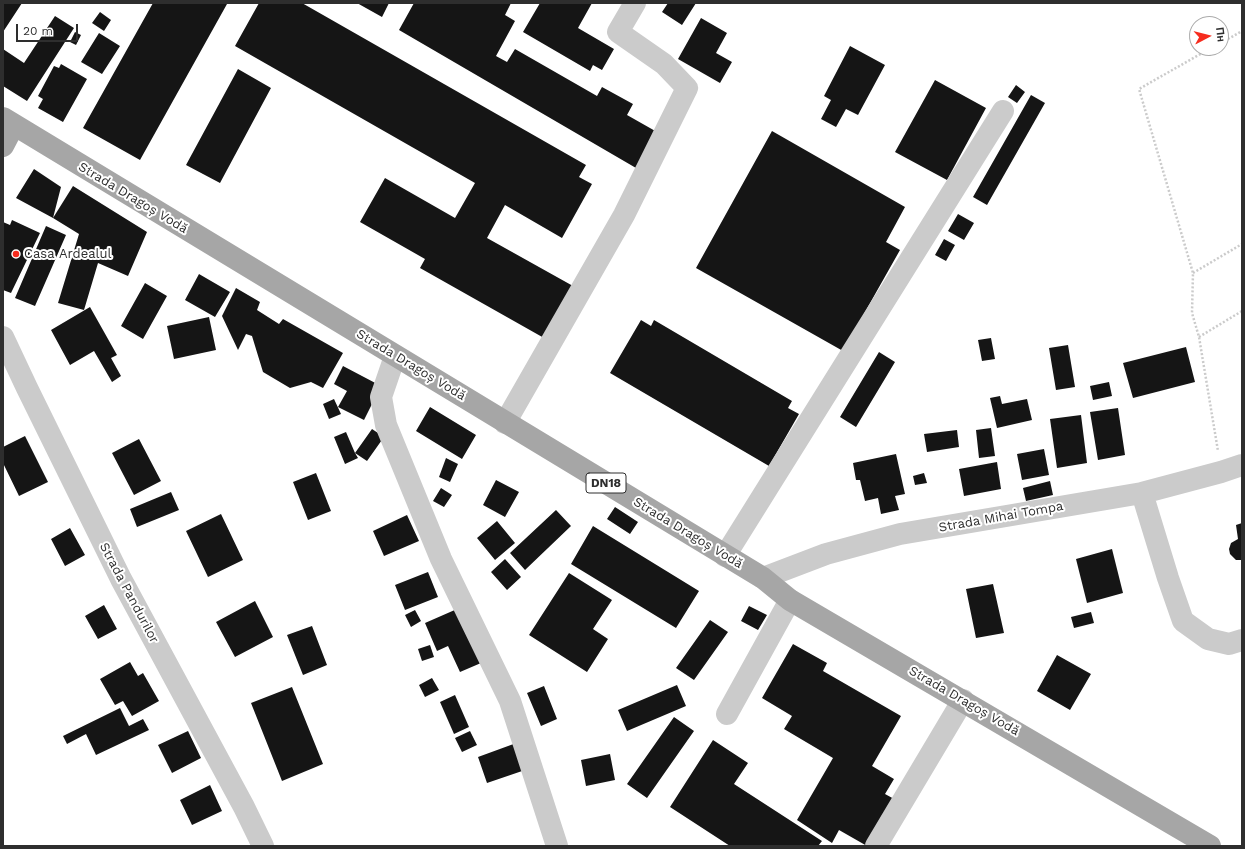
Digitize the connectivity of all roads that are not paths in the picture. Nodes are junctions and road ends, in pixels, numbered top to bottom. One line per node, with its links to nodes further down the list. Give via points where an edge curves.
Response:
1 (635, 3): 7 (street, via 618,32 664,64 686,88 624,215)
2 (1002, 110): 10 (street)
3 (9, 121): 4 (main road); 6 (main road, Strada Dragoș Vodă / DN18)
4 (3, 146)
5 (3, 337): 16 (street, Strada Pandurilor, via 121,579)
6 (395, 356): 7 (main road, Strada Dragoș Vodă / DN18); 17 (street, via 381,397 386,425 440,559 510,701)
7 (506, 423): 10 (main road, Strada Dragoș Vodă / DN18)
8 (1242, 465): 9 (street, Strada Mihai Tompa)
9 (1142, 493): 11 (street, Strada Mihai Tompa, via 900,534 826,554); 13 (street, via 1183,621 1208,639 1229,644)
10 (725, 556): 11 (main road, Strada Dragoș Vodă / DN18)
11 (763, 578): 12 (main road, Strada Dragoș Vodă / DN18)
12 (790, 600): 14 (main road, Strada Dragoș Vodă / DN18); 15 (street)
13 (1242, 640)
14 (963, 700): 18 (street); 19 (main road, Strada Dragoș Vodă / DN18)
15 (727, 714)
16 (263, 846)
17 (557, 846)
18 (876, 846)
19 (1210, 846)

